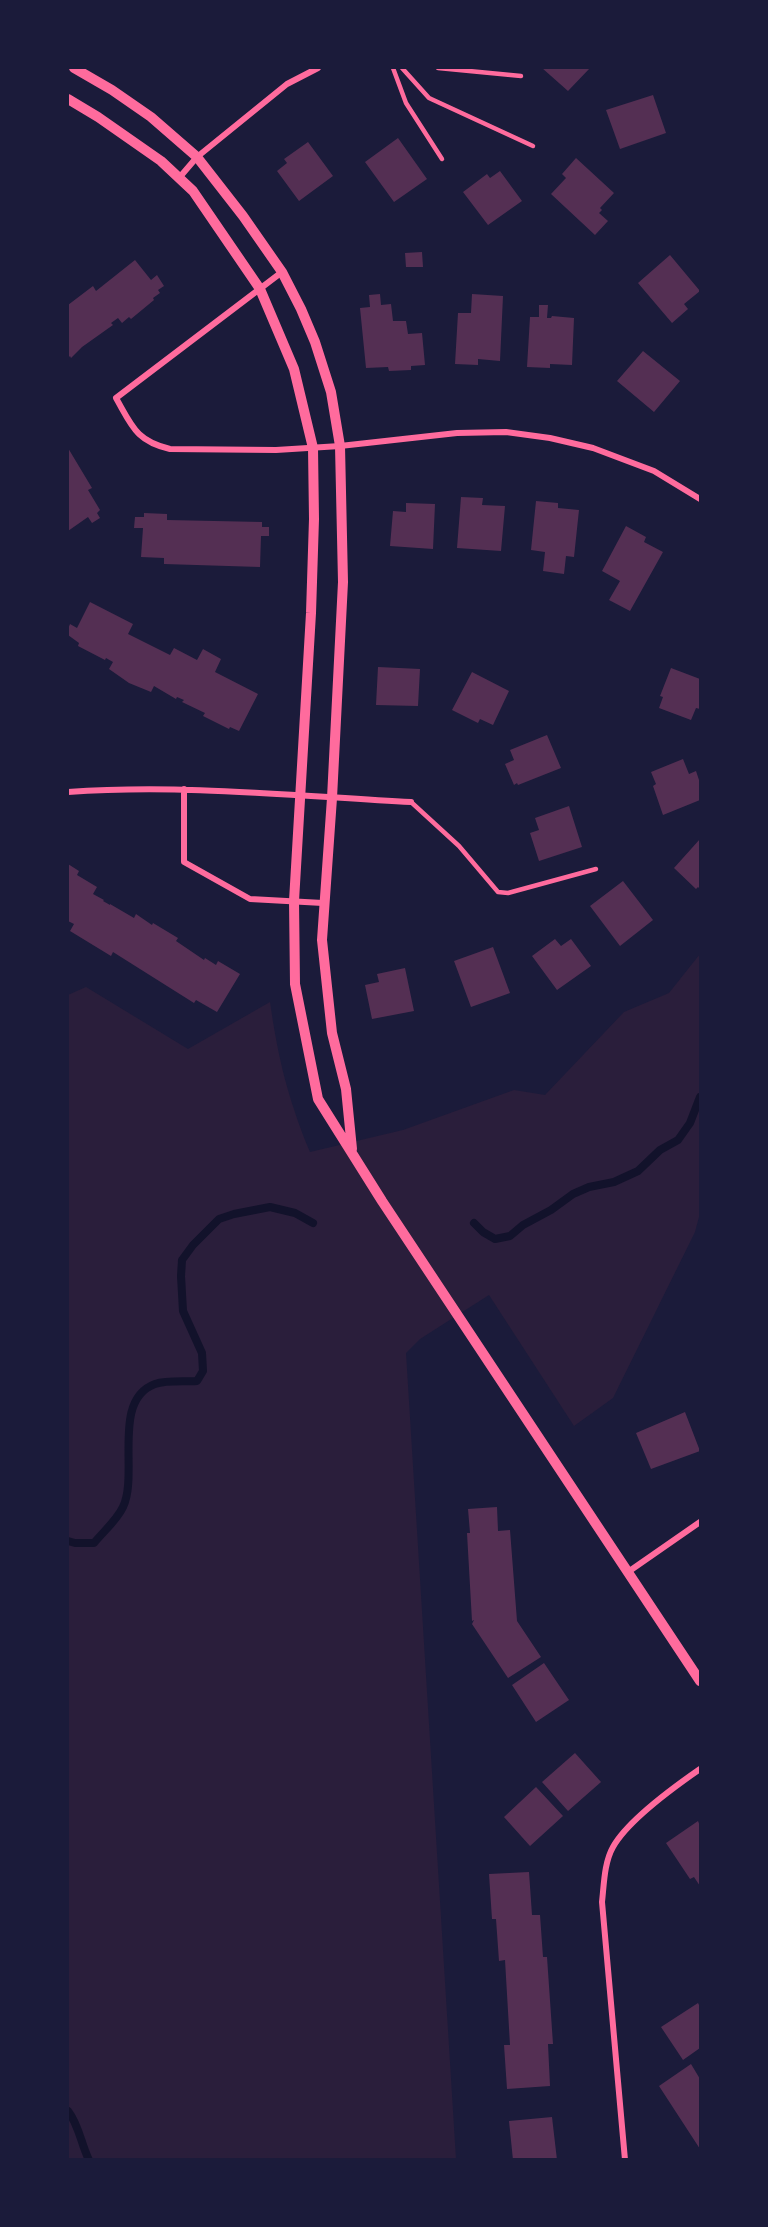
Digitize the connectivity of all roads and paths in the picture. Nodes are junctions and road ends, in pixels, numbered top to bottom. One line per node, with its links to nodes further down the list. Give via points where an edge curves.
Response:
1 (74, 68): 9 (street, via 151,117)
2 (318, 68): 9 (street, via 287,84)
3 (393, 68): 10 (lane, via 406,103)
4 (402, 68): 8 (lane, via 429,98)
5 (438, 68): 6 (lane)
6 (521, 76)
7 (68, 99): 11 (street, via 143,148)
8 (533, 146)
9 (197, 157): 11 (street); 12 (street)
10 (442, 159)
11 (179, 178): 13 (street, via 194,191)
12 (282, 272): 13 (street); 14 (street, via 315,342 331,392)
13 (260, 289): 15 (street, via 294,369); 15 (street, via 116,398 142,439 154,446)
14 (340, 446): 15 (street); 16 (street, via 457,433 506,432 550,438 593,448 654,471); 20 (street, via 343,582)
15 (313, 448): 19 (street, via 311,613)
16 (700, 499)
17 (184, 789): 18 (street); 19 (street); 23 (street, via 184,862 250,899)
18 (68, 792)
19 (299, 796): 20 (street); 23 (street)
20 (332, 798): 21 (street); 24 (street)
21 (411, 802): 22 (lane, via 459,846 498,892 508,893)
22 (596, 869)
23 (294, 901): 24 (street); 25 (street, via 295,984 318,1100)
24 (323, 903): 25 (street, via 322,940 332,1033 346,1089)
25 (353, 1153): 27 (street)
26 (700, 1522): 27 (street)
27 (628, 1572): 28 (street)
28 (700, 1681)
29 (700, 1769): 30 (street, via 633,1823 613,1847 605,1872 602,1902)
30 (625, 2160)

